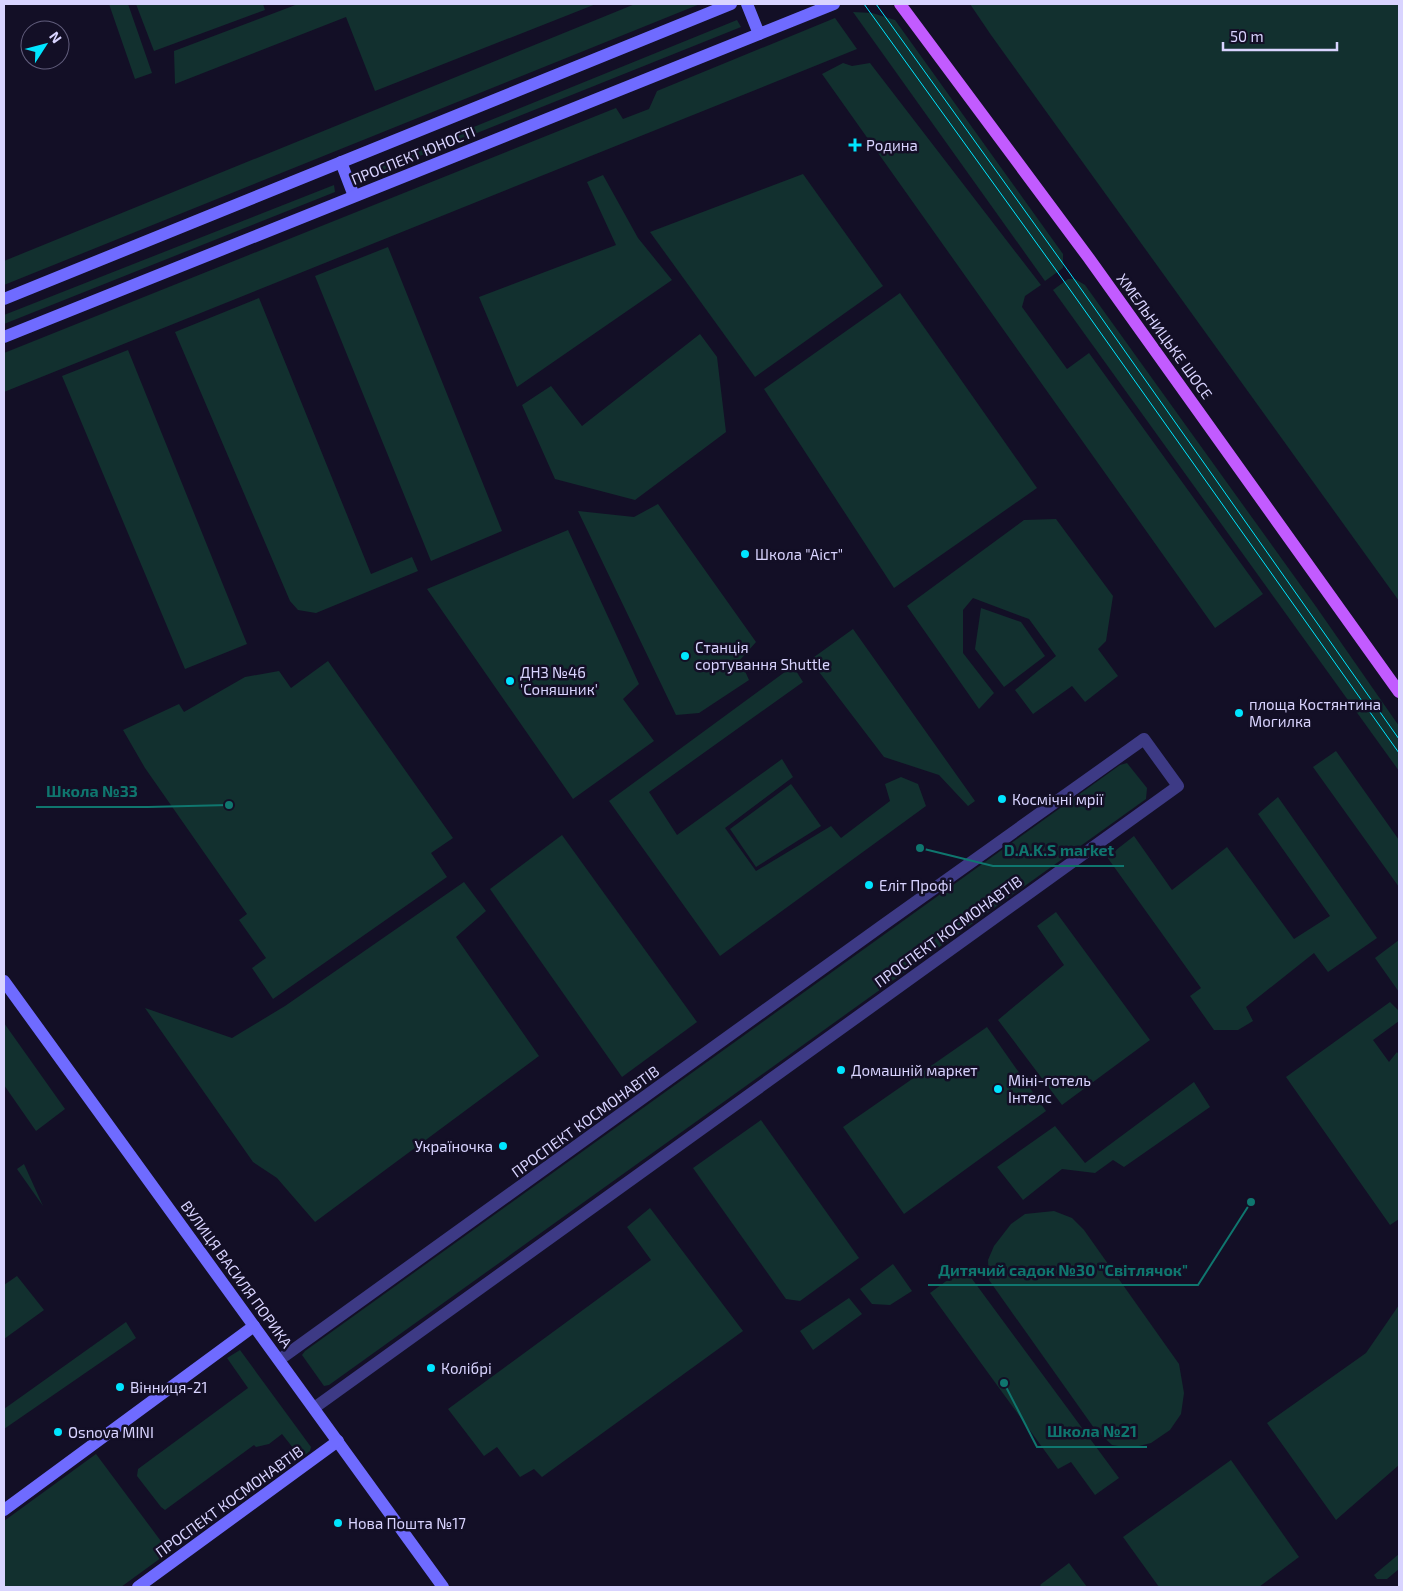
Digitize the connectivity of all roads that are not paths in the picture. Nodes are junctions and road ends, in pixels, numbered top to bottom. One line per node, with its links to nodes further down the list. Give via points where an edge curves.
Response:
1 (731, 4): 6 (main road, ПРОСПЕКТ ЮНОСТІ)
2 (747, 4): 5 (main road)
3 (834, 4): 5 (main road, ПРОСПЕКТ ЮНОСТІ)
4 (900, 4): 10 (main road, ХМЕЛЬНИЦЬКЕ ШОСЕ, via 1088,257)
5 (759, 34): 7 (main road, ПРОСПЕКТ ЮНОСТІ)
6 (340, 162): 7 (main road); 8 (main road, ПРОСПЕКТ ЮНОСТІ)
7 (354, 196): 9 (main road, ПРОСПЕКТ ЮНОСТІ)
8 (4, 299)
9 (4, 337)
10 (1399, 692)
11 (4, 981): 12 (main road, ВУЛИЦЯ ВАСИЛЯ ПОРИКА)
12 (254, 1326): 13 (main road, ВУЛИЦЯ ВАСИЛЯ ПОРИКА); 16 (main road)
13 (279, 1360): 14 (main road, ВУЛИЦЯ ВАСИЛЯ ПОРИКА); 14 (street, ПРОСПЕКТ КОСМОНАВТІВ, via 1144,740 1178,786)
14 (314, 1408): 15 (main road, ВУЛИЦЯ ВАСИЛЯ ПОРИКА)
15 (338, 1442): 17 (main road, ПРОСПЕКТ КОСМОНАВТІВ); 18 (main road, ВУЛИЦЯ ВАСИЛЯ ПОРИКА)
16 (4, 1510)
17 (138, 1587)
18 (443, 1587)

